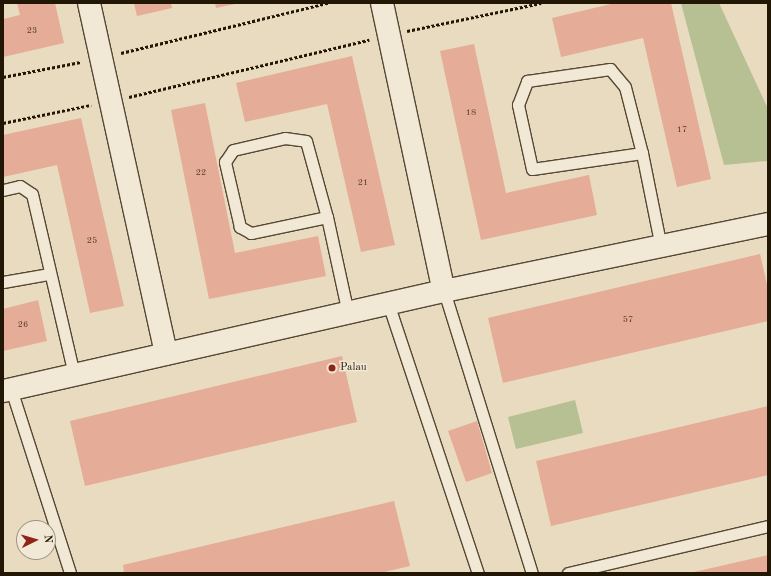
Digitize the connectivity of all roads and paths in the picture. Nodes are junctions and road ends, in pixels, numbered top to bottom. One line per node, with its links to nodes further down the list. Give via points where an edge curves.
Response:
1 (89, 3): 6 (street)
2 (328, 3): 6 (path)
3 (382, 3): 5 (street)
4 (541, 3): 5 (path)
5 (389, 35): 8 (path); 17 (street)
6 (102, 58): 7 (path); 8 (street)
7 (3, 77)
8 (110, 101): 9 (path); 20 (street)
9 (3, 123)
10 (642, 153): 10 (lane, via 625,87 610,69 527,81 518,104 532,169); 14 (lane)
11 (3, 190): 15 (lane, via 20,186 32,194)
12 (328, 217): 12 (lane, via 306,142 285,138 233,150 225,162 240,227 251,233); 19 (lane)
13 (768, 224): 14 (street)
14 (661, 247): 17 (street)
15 (49, 274): 16 (lane); 21 (lane)
16 (3, 282)
17 (444, 291): 18 (street); 26 (lane)
18 (388, 304): 19 (street); 25 (lane)
19 (348, 313): 20 (street)
20 (166, 354): 21 (street)
21 (74, 375): 22 (street)
22 (7, 390): 24 (lane)
23 (768, 526): 27 (lane)
24 (70, 573)
25 (478, 573)
26 (532, 573)
27 (568, 573)

